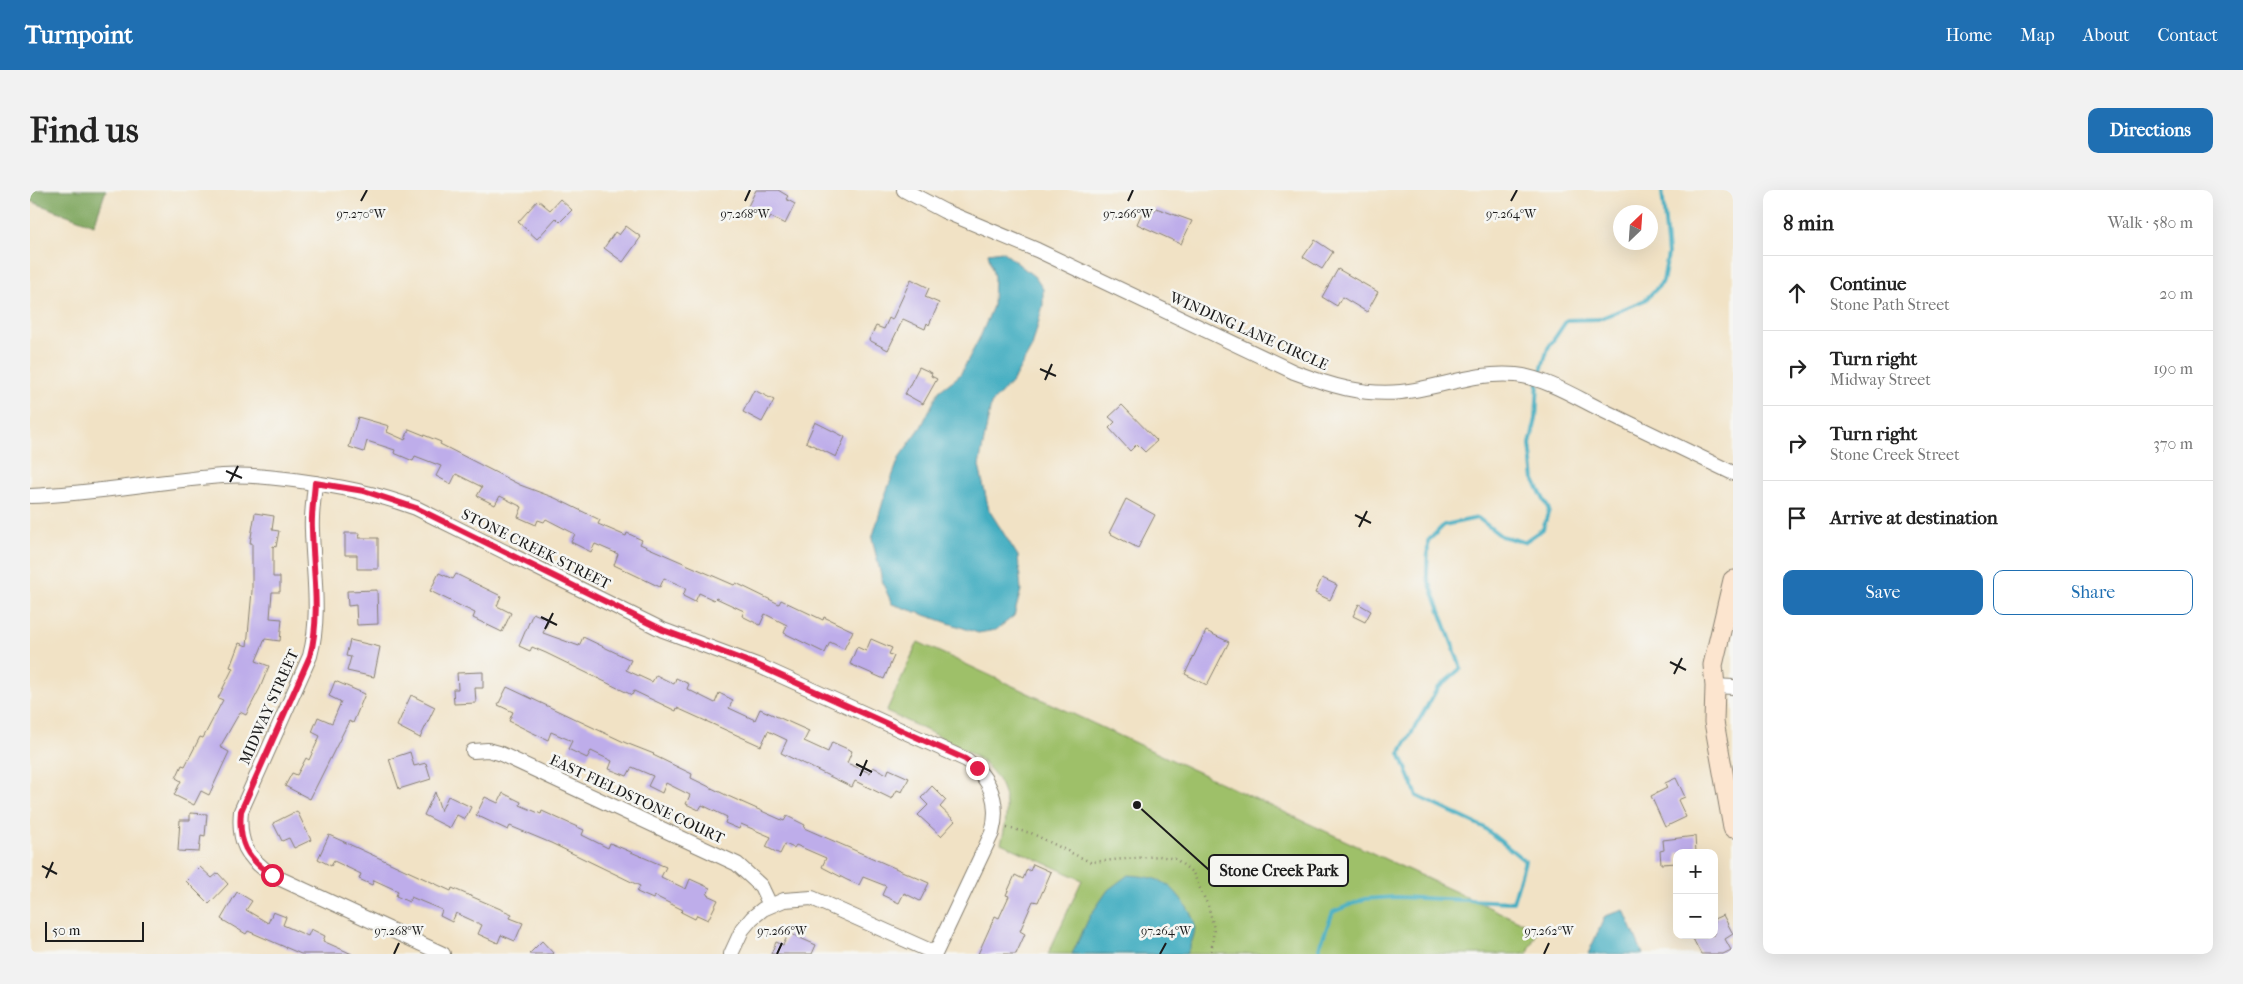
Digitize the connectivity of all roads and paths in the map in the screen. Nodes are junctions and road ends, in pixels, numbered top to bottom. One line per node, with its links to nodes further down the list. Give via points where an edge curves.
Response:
1 (904, 190): 2 (street, WINDING LANE CIRCLE, via 1294,372 1328,384 1382,393 1418,390 1457,379 1518,375 1557,388)
2 (1733, 473)
3 (315, 483): 4 (street, STONE CREEK STREET, via 225,475); 11 (street, MIDWAY STREET, via 311,527 315,638 241,811 240,825 246,850 272,875); 13 (street, STONE CREEK STREET, via 364,491 416,508 663,630 757,665 967,760 986,778 996,811 992,834)
4 (30, 496)
5 (1733, 580): 6 (street, via 1713,665)
6 (1724, 686): 9 (street, via 1714,722)
7 (473, 751): 10 (street, EAST FIELDSTONE COURT, via 499,753 737,864 761,886)
8 (1005, 828): 14 (path, via 1030,833 1090,862 1159,856 1176,859 1193,873 1209,908 1214,929)
9 (1733, 828)
10 (770, 904): 12 (street, via 742,930); 13 (street, via 812,898)
11 (443, 954)
12 (731, 954)
13 (935, 954)
14 (1211, 954)

